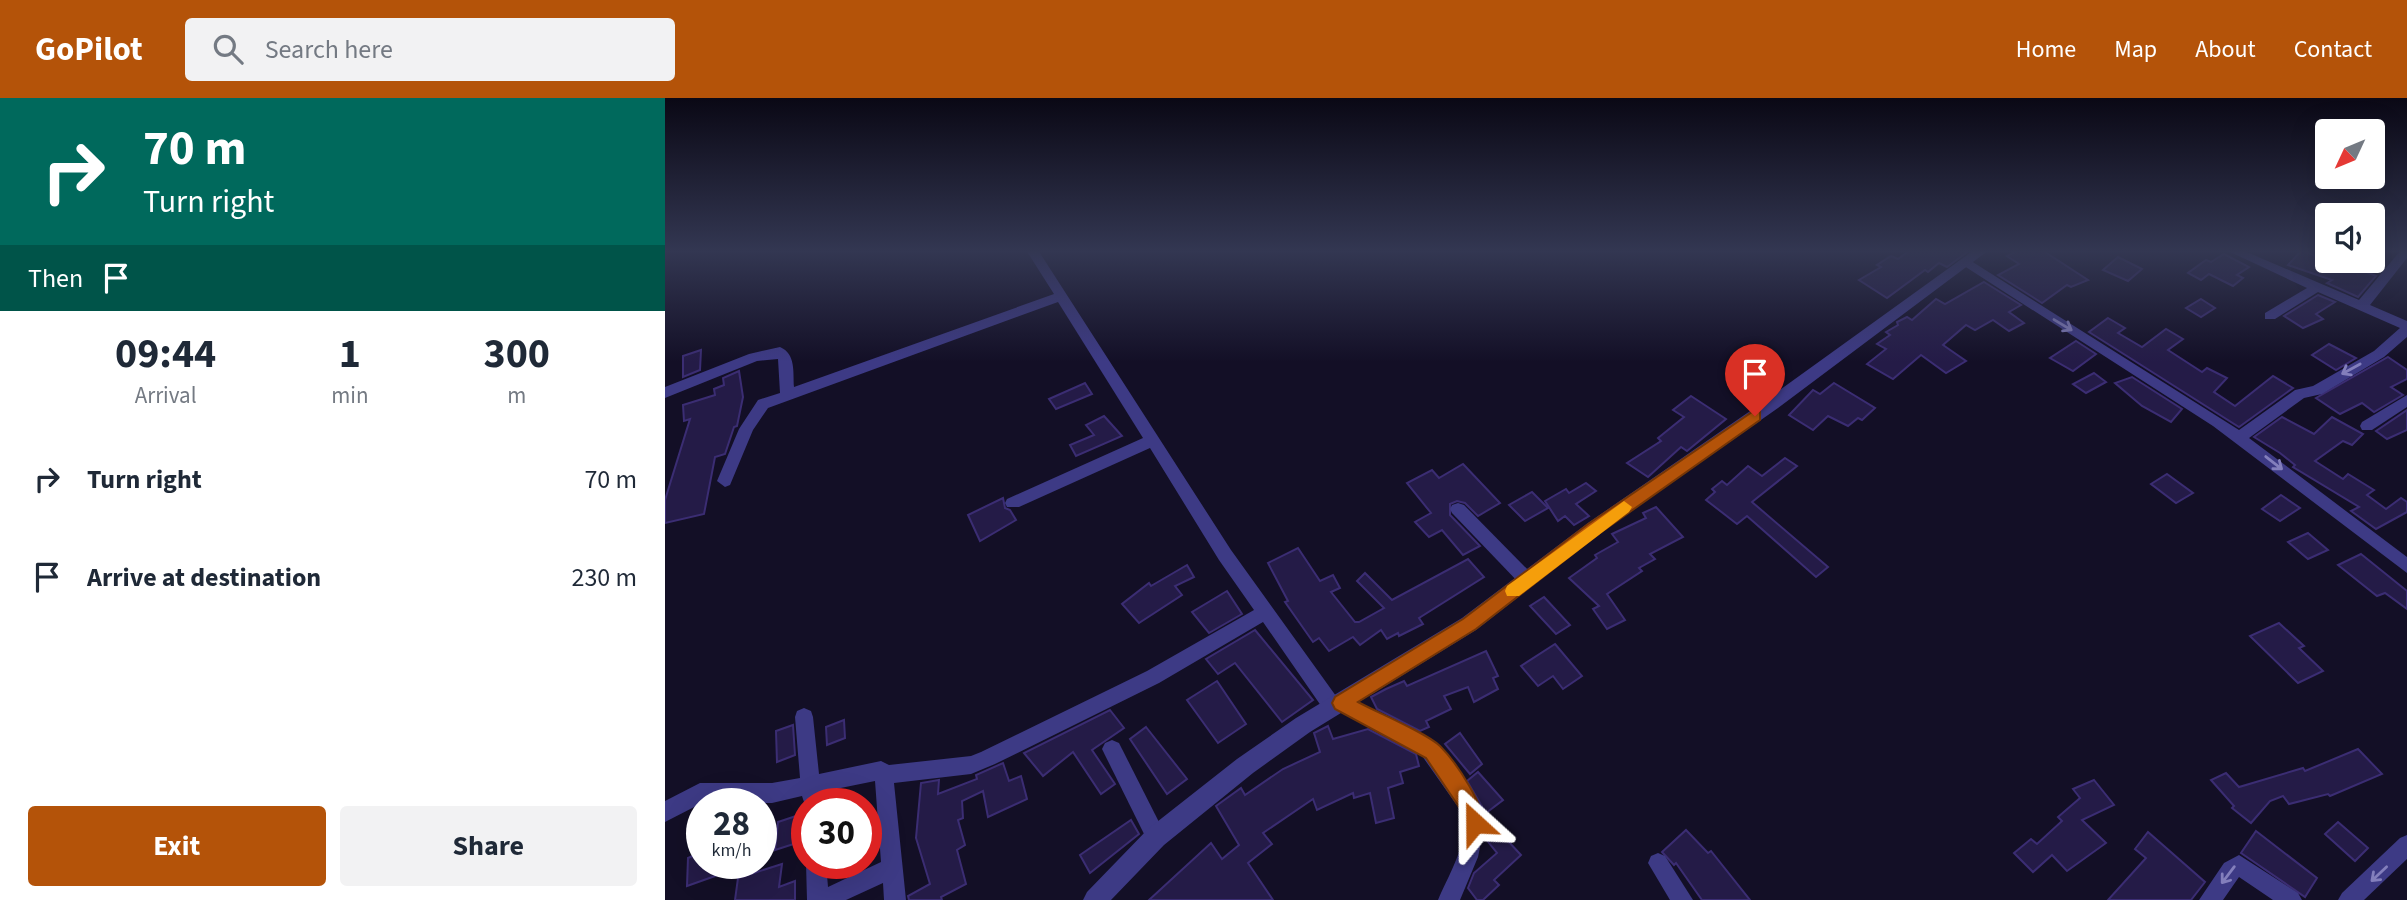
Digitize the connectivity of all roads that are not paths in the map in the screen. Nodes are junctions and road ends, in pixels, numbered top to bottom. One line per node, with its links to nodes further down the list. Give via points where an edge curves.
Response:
1 (1056, 287): 6 (street)
2 (1929, 287): 20 (street)
3 (2004, 287): 14 (street, one-way to 14)
4 (2377, 287): 7 (street)
5 (2316, 288): 7 (street); 8 (street)
6 (1062, 296): 11 (street); 15 (street)
7 (2361, 307): 9 (street)
8 (2270, 316)
9 (2407, 328): 14 (street, one-way to 14, via 2379,354 2317,390 2300,394)
10 (665, 393): 11 (street, via 754,357 780,352 785,358)
11 (787, 394): 16 (street, via 757,409)
12 (2407, 400): 13 (street)
13 (2367, 426)
14 (2240, 437): 19 (street, one-way to 19)
15 (1154, 440): 17 (street); 21 (street)
16 (725, 481)
17 (1013, 503)
18 (1458, 509): 20 (street)
19 (2407, 566)
20 (1527, 580): 22 (street, via 1446,640)
21 (1266, 612): 22 (street); 25 (street, via 1153,677 988,758 971,765)
22 (1337, 705): 28 (street, via 1263,752); 36 (street, via 1427,747 1472,810 1475,823 1468,857)
23 (804, 718): 26 (street)
24 (1112, 749): 28 (street)
25 (884, 775): 26 (street, via 878,770); 31 (street)
26 (811, 785): 27 (street, via 772,793 701,793)
27 (665, 812)
28 (1156, 837): 35 (street)
29 (2407, 845): 40 (street, one-way to 40)
30 (1658, 863): 37 (street)
31 (892, 869): 33 (street); 34 (street)
32 (818, 879): 33 (street)
33 (820, 900)
34 (895, 900)
35 (1095, 900)
36 (1449, 900)
37 (1682, 900)
38 (2210, 900): 39 (street, one-way to 38, via 2239,865)
39 (2291, 900)
40 (2349, 900)

